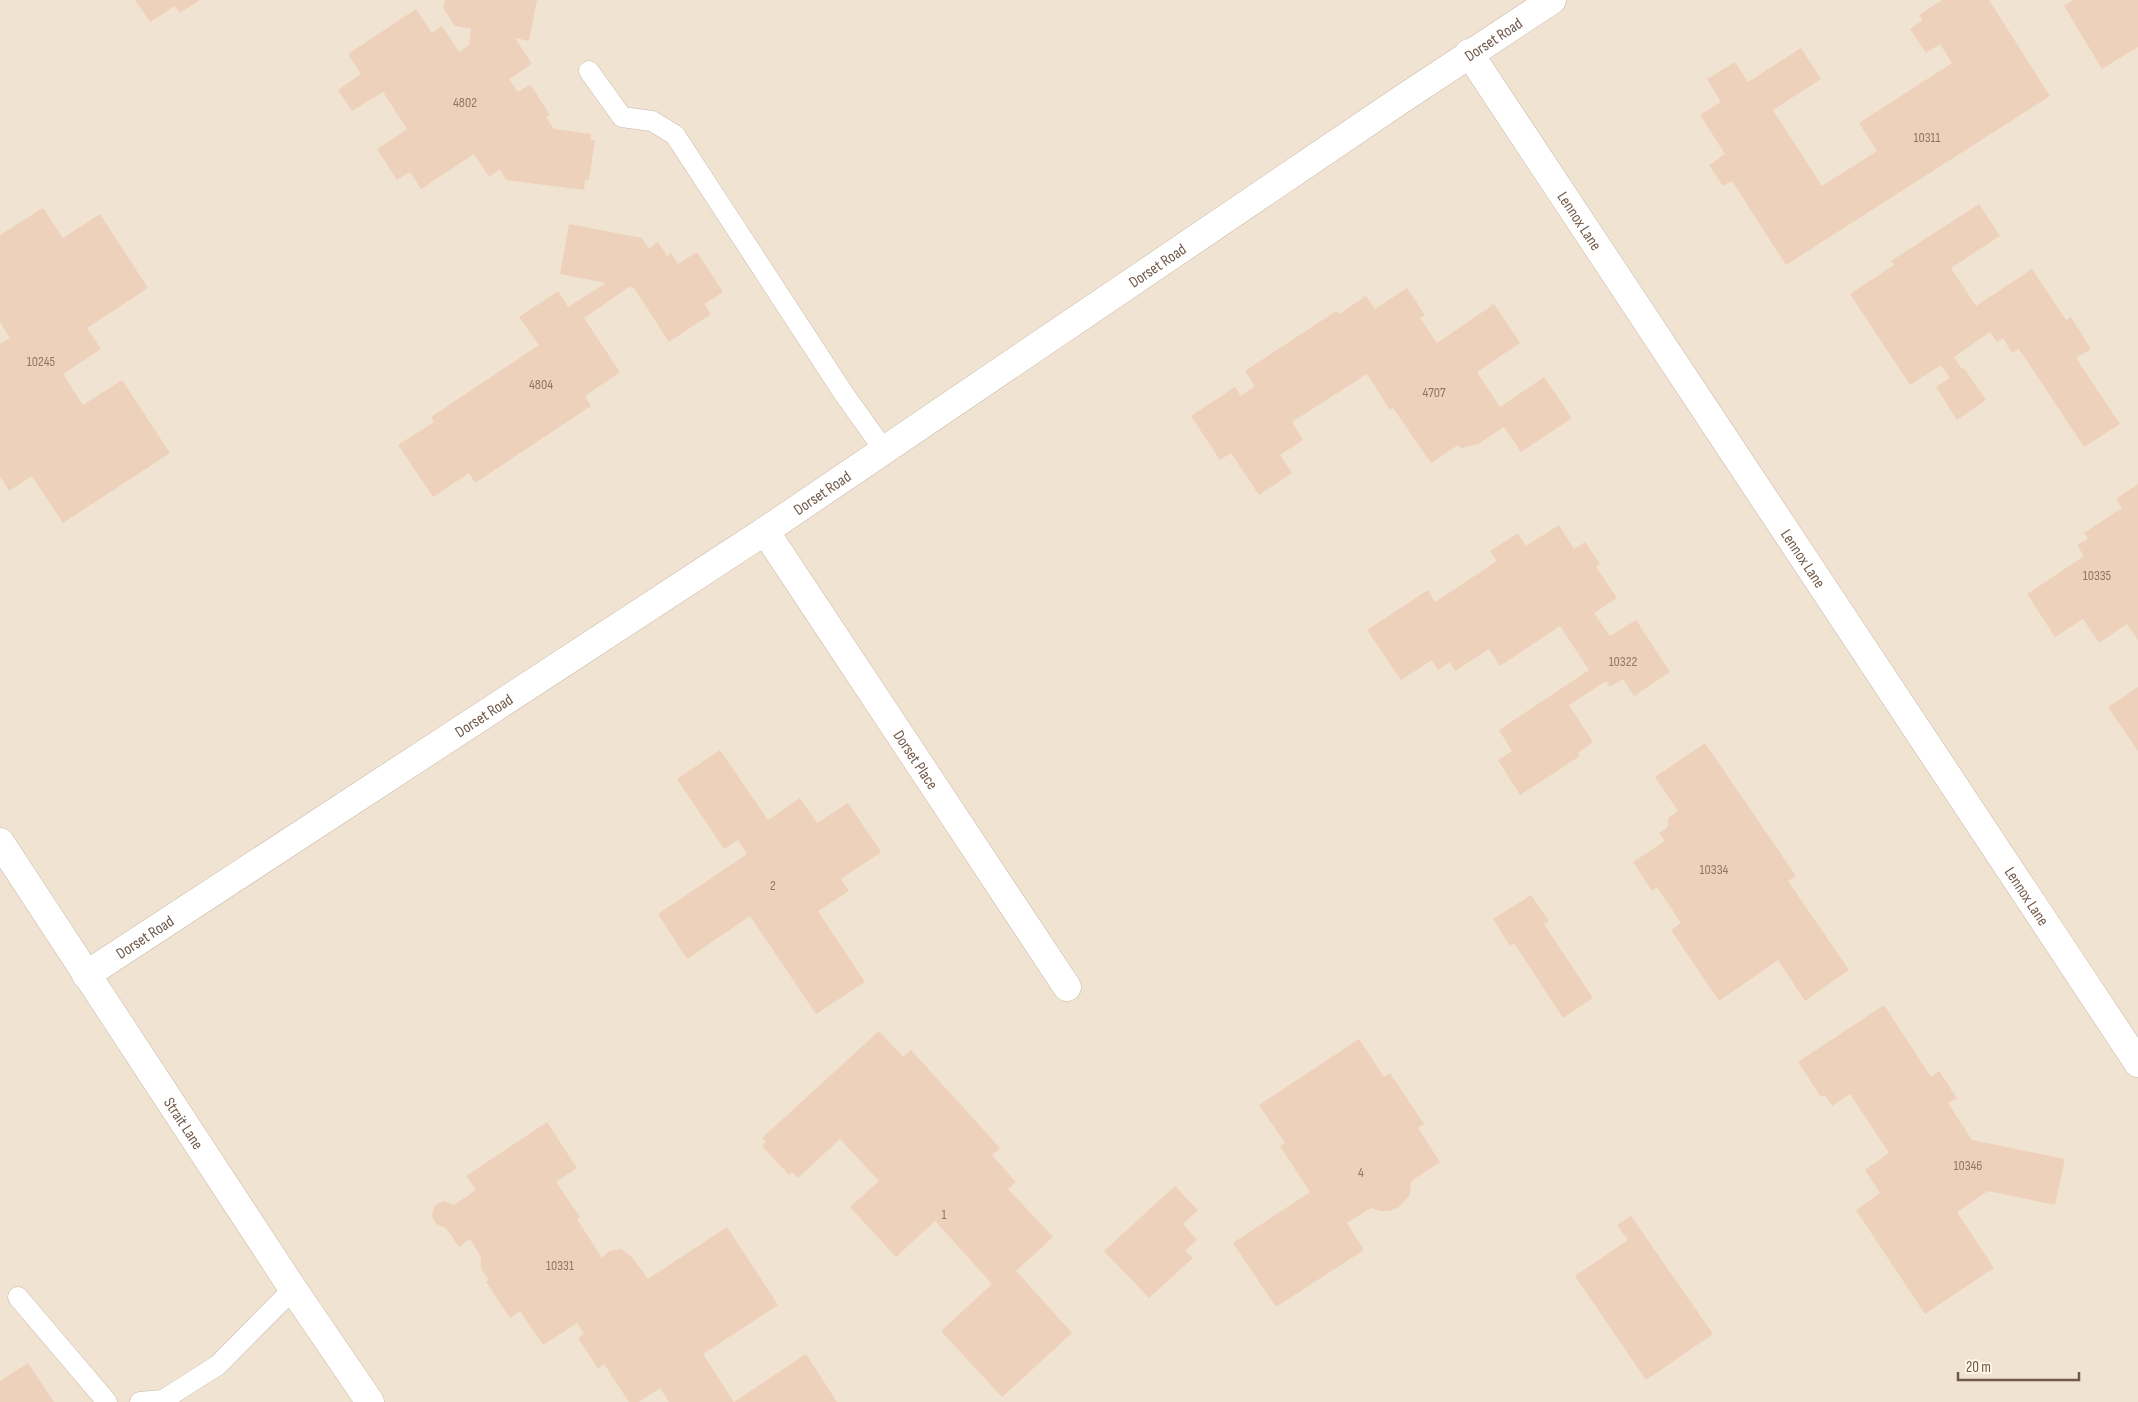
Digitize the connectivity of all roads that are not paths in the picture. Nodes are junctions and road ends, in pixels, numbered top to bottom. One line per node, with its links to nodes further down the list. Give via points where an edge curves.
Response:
1 (1552, 0): 2 (street, Dorset Road)
2 (1469, 53): 4 (street, Dorset Road); 9 (street, Lennox Lane)
3 (589, 71): 4 (lane, via 622,117 652,121 675,136)
4 (884, 450): 5 (street, Dorset Road)
5 (765, 531): 7 (street, Dorset Road); 8 (street, Dorset Place)
6 (0, 842): 7 (street, Strait Lane)
7 (86, 975): 10 (street, Strait Lane)
8 (1067, 987)
9 (2138, 1063)
10 (292, 1289): 13 (lane, via 218,1365 163,1400); 14 (street, Strait Lane)
11 (18, 1297): 12 (lane)
12 (107, 1402)
13 (140, 1402)
14 (370, 1402)

